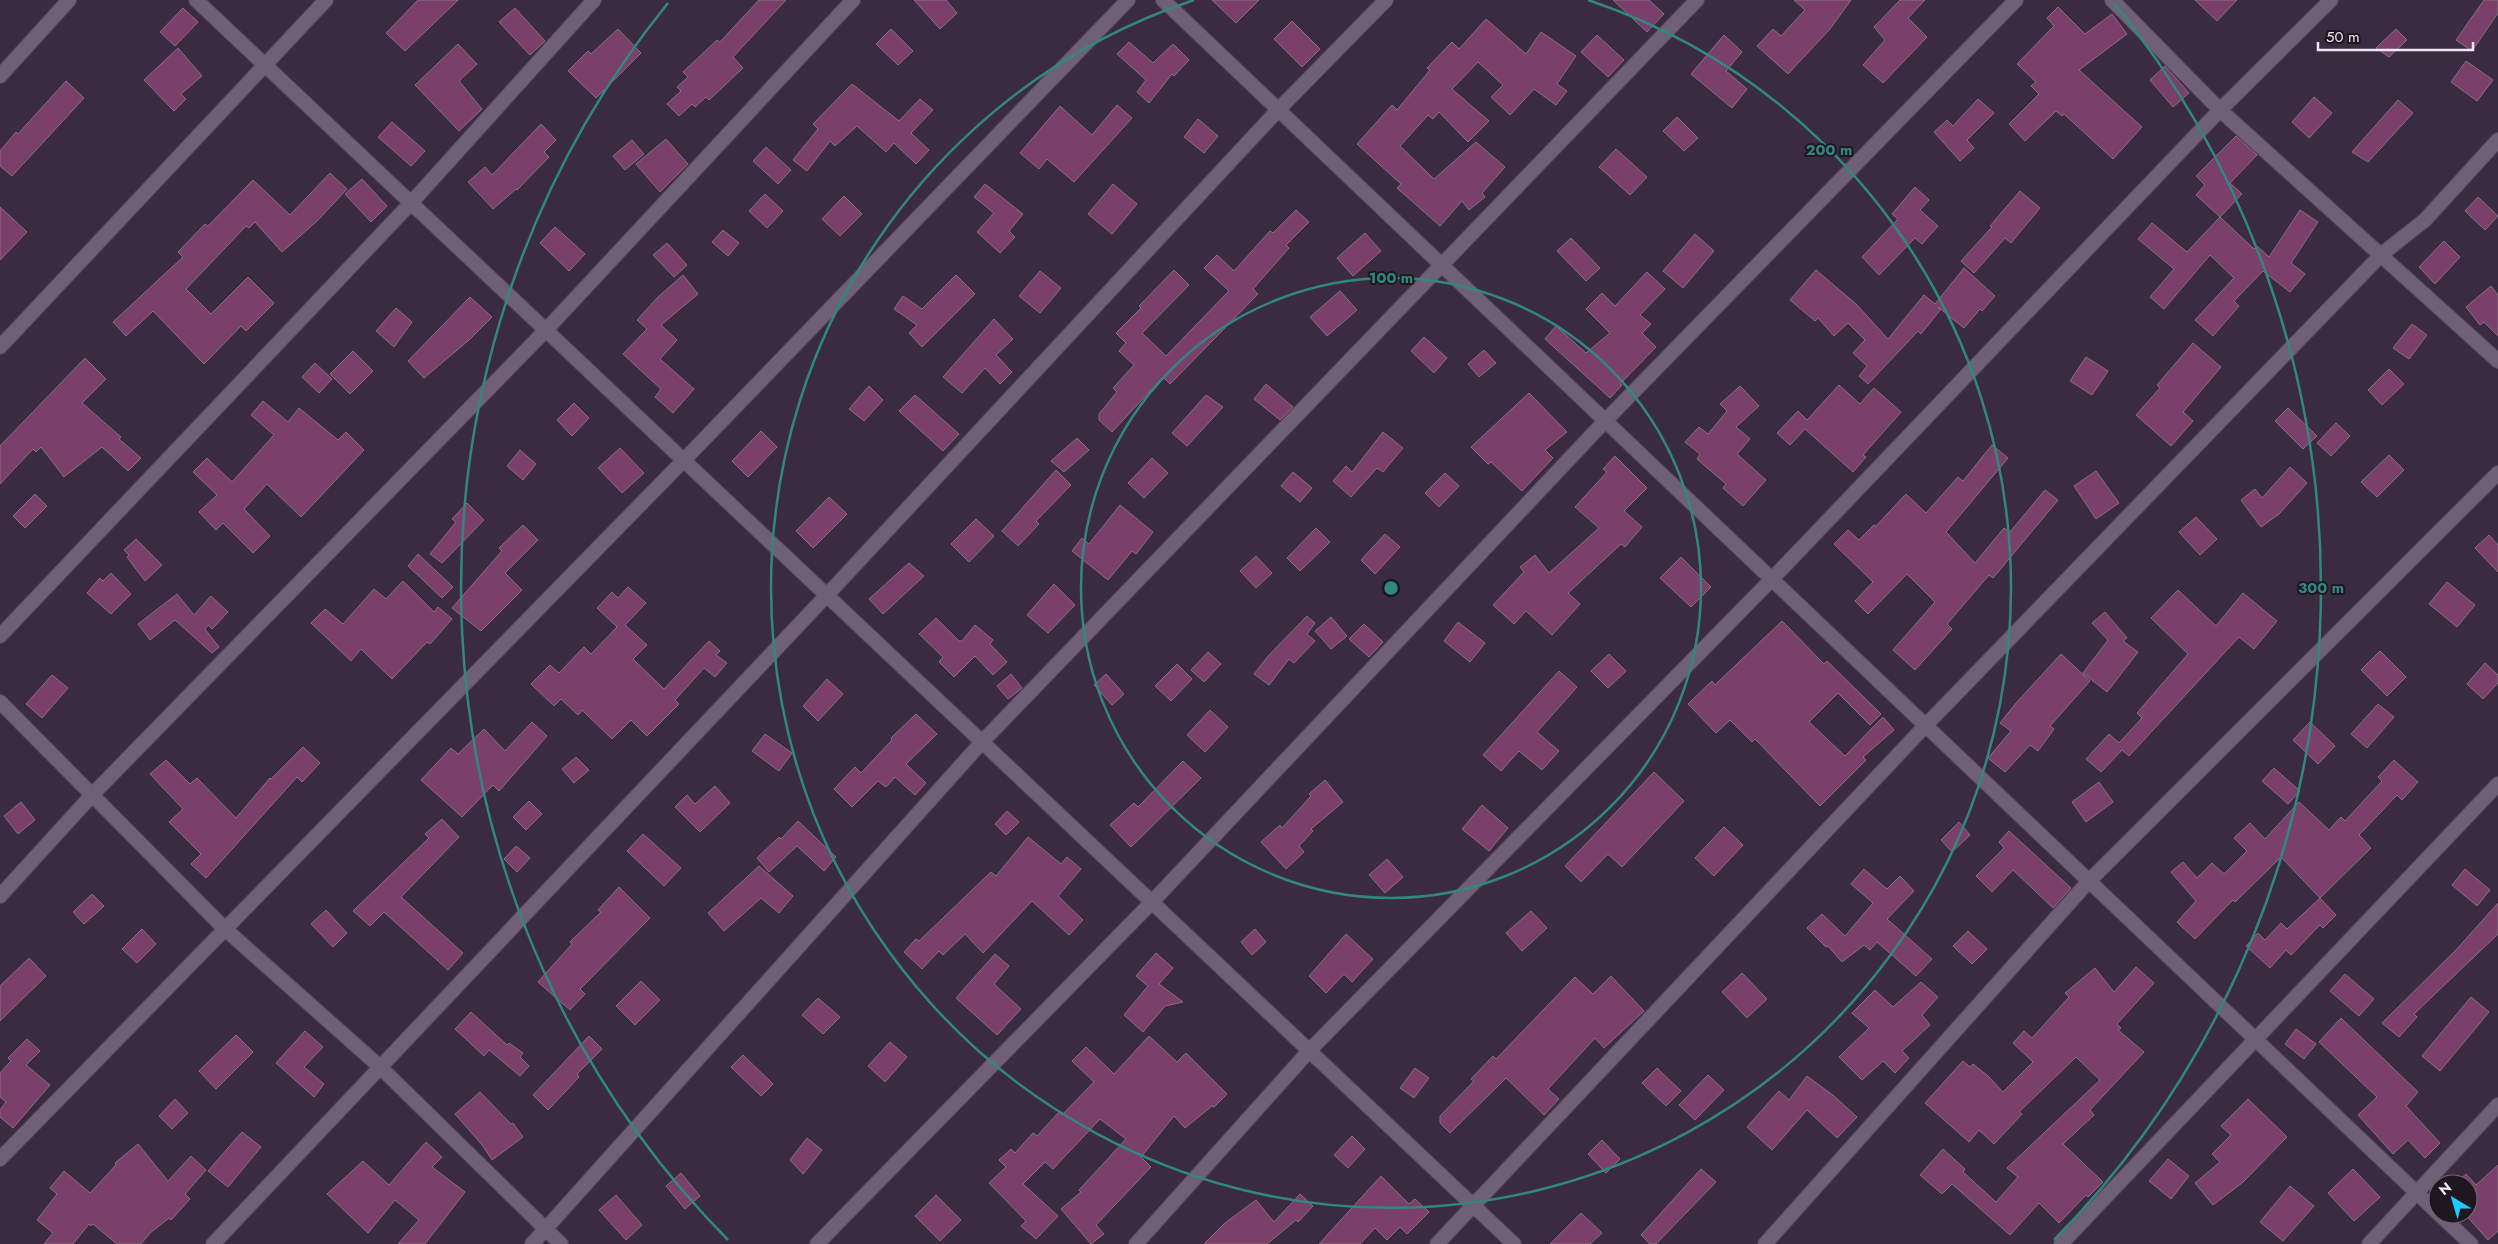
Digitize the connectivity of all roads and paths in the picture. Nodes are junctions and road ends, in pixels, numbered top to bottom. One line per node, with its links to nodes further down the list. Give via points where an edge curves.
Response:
1 (69, 0): 14 (street)
2 (196, 0): 13 (street)
3 (326, 0): 13 (street)
4 (594, 0): 18 (street)
5 (852, 0): 21 (street)
6 (1128, 0): 25 (street)
7 (1163, 0): 15 (street)
8 (1386, 0): 15 (street)
9 (1697, 0): 20 (street)
10 (2016, 0): 24 (street)
11 (2112, 0): 16 (street)
12 (2331, 0): 16 (street)
13 (265, 65): 18 (street); 22 (street)
14 (0, 76)
15 (1278, 110): 20 (street); 28 (street)
16 (2220, 110): 19 (street); 27 (street)
17 (2498, 140): 19 (street, via 2425,220)
18 (411, 203): 21 (street); 29 (street)
19 (2382, 254): 23 (street); 31 (street)
20 (1442, 266): 24 (street); 32 (street)
21 (546, 330): 25 (street); 34 (street)
22 (0, 347)
23 (2498, 361)
24 (1605, 421): 27 (street); 37 (street)
25 (684, 460): 28 (street); 38 (street)
26 (2498, 472): 35 (street)
27 (1772, 579): 31 (street); 40 (street)
28 (827, 596): 32 (street); 41 (street)
29 (0, 636)
30 (0, 702): 34 (street)
31 (1926, 725): 35 (street); 46 (street)
32 (982, 742): 37 (street); 48 (street)
33 (2498, 784): 39 (street)
34 (93, 794): 36 (street); 38 (street)
35 (2090, 881): 39 (street); 56 (street)
36 (0, 896)
37 (1152, 902): 40 (street); 52 (street)
38 (225, 929): 41 (street); 43 (street)
39 (2257, 1040): 44 (street); 57 (street)
40 (1310, 1051): 46 (street); 53 (street)
41 (379, 1066): 48 (street); 49 (street)
42 (2498, 1105): 44 (street)
43 (0, 1159)
44 (2416, 1192): 45 (street); 58 (street)
45 (2428, 1203)
46 (1473, 1205): 54 (street); 55 (street)
47 (2450, 1224): 59 (street)
48 (547, 1230): 50 (street); 51 (street)
49 (213, 1244)
50 (532, 1244)
51 (561, 1244)
52 (817, 1244)
53 (1136, 1244)
54 (1437, 1244)
55 (1514, 1244)
56 (1765, 1244)
57 (2061, 1244)
58 (2369, 1244)
59 (2471, 1244)

